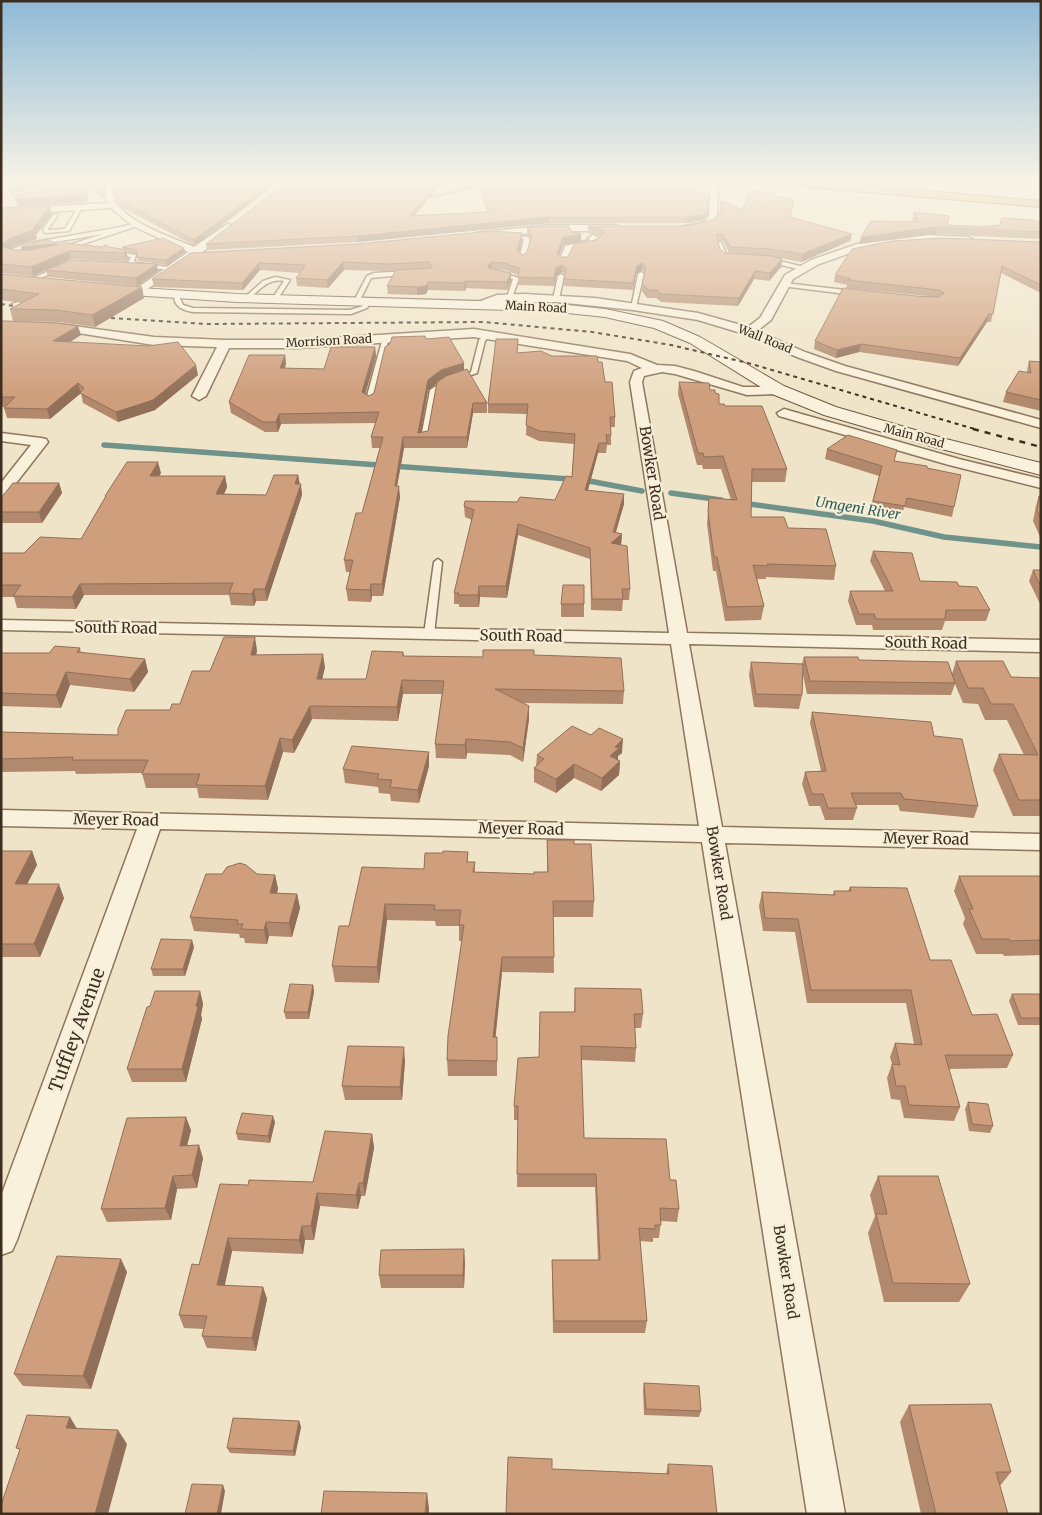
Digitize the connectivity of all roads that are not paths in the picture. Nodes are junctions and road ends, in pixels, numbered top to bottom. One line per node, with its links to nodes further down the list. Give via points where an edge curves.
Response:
1 (8, 254): 9 (lane)
2 (118, 254): 15 (lane, via 134,256 131,262)
3 (193, 254): 4 (street); 17 (street)
4 (211, 254)
5 (523, 254): 10 (lane)
6 (566, 254): 13 (street)
7 (723, 254): 11 (lane, via 724,257)
8 (839, 254): 18 (street)
9 (18, 256)
10 (522, 259)
11 (739, 259)
12 (762, 260): 18 (lane)
13 (564, 261)
14 (68, 264): 24 (lane)
15 (136, 265): 16 (lane); 17 (lane)
16 (127, 266)
17 (173, 268): 28 (street)
18 (802, 268): 26 (street, via 789,277)
19 (420, 273): 36 (lane, via 369,277)
20 (492, 273): 31 (lane, via 516,278)
21 (641, 274): 38 (lane)
22 (561, 276): 35 (lane)
23 (10, 280): 24 (main road)
24 (27, 282): 25 (main road)
25 (59, 285)
26 (783, 287): 29 (lane); 33 (lane); 40 (street, via 765,320)
27 (88, 288): 28 (main road, Main Road)
28 (137, 293): 30 (main road, Main Road)
29 (865, 294)
30 (176, 296): 32 (main road, Main Road); 36 (lane, via 178,305 194,310 351,312 365,307)
31 (510, 297): 35 (street, Wall Road); 37 (street, Wall Road)
32 (247, 298): 34 (main road, Main Road); 34 (lane, via 267,279 287,280)
33 (857, 298)
34 (275, 299): 36 (main road, Main Road)
35 (556, 299): 38 (street, Wall Road)
36 (363, 301): 37 (main road, Main Road)
37 (482, 304): 45 (main road, Main Road, via 578,309 658,324 695,340)
38 (633, 307): 40 (street, Wall Road, via 700,317)
39 (1, 325): 43 (street, Morrison Road, via 59,326 154,341)
40 (750, 331): 49 (street, Wall Road, via 828,365)
41 (487, 335): 42 (street, Morrison Road, via 464,332); 44 (street, Morrison Road, via 621,356); 51 (lane, via 482,340 474,373 444,383 434,390)
42 (384, 338): 43 (street, Morrison Road, via 298,344); 47 (lane, via 386,341)
43 (225, 344): 46 (street)
44 (654, 368): 45 (street, via 676,370 744,391); 58 (street, Bowker Road, via 638,374 636,382)
45 (778, 390): 52 (main road, Main Road, via 875,425)
46 (200, 396)
47 (369, 403)
48 (784, 413): 53 (street)
49 (1041, 424)
50 (1, 437): 54 (street, via 41,442)
51 (423, 441)
52 (1041, 469)
53 (1041, 484)
54 (1, 493)
55 (438, 562): 57 (lane)
56 (1, 625): 57 (street, South Road)
57 (429, 634): 58 (street, South Road)
58 (680, 640): 59 (street, South Road); 62 (street, Bowker Road)
59 (1041, 646)
60 (1, 818): 61 (street, Meyer Road)
61 (152, 820): 62 (street, Meyer Road); 64 (street, Tuffley Avenue)
62 (713, 834): 63 (street, Meyer Road); 65 (street, Bowker Road)
63 (1041, 842)
64 (1, 1240)
65 (826, 1514)

